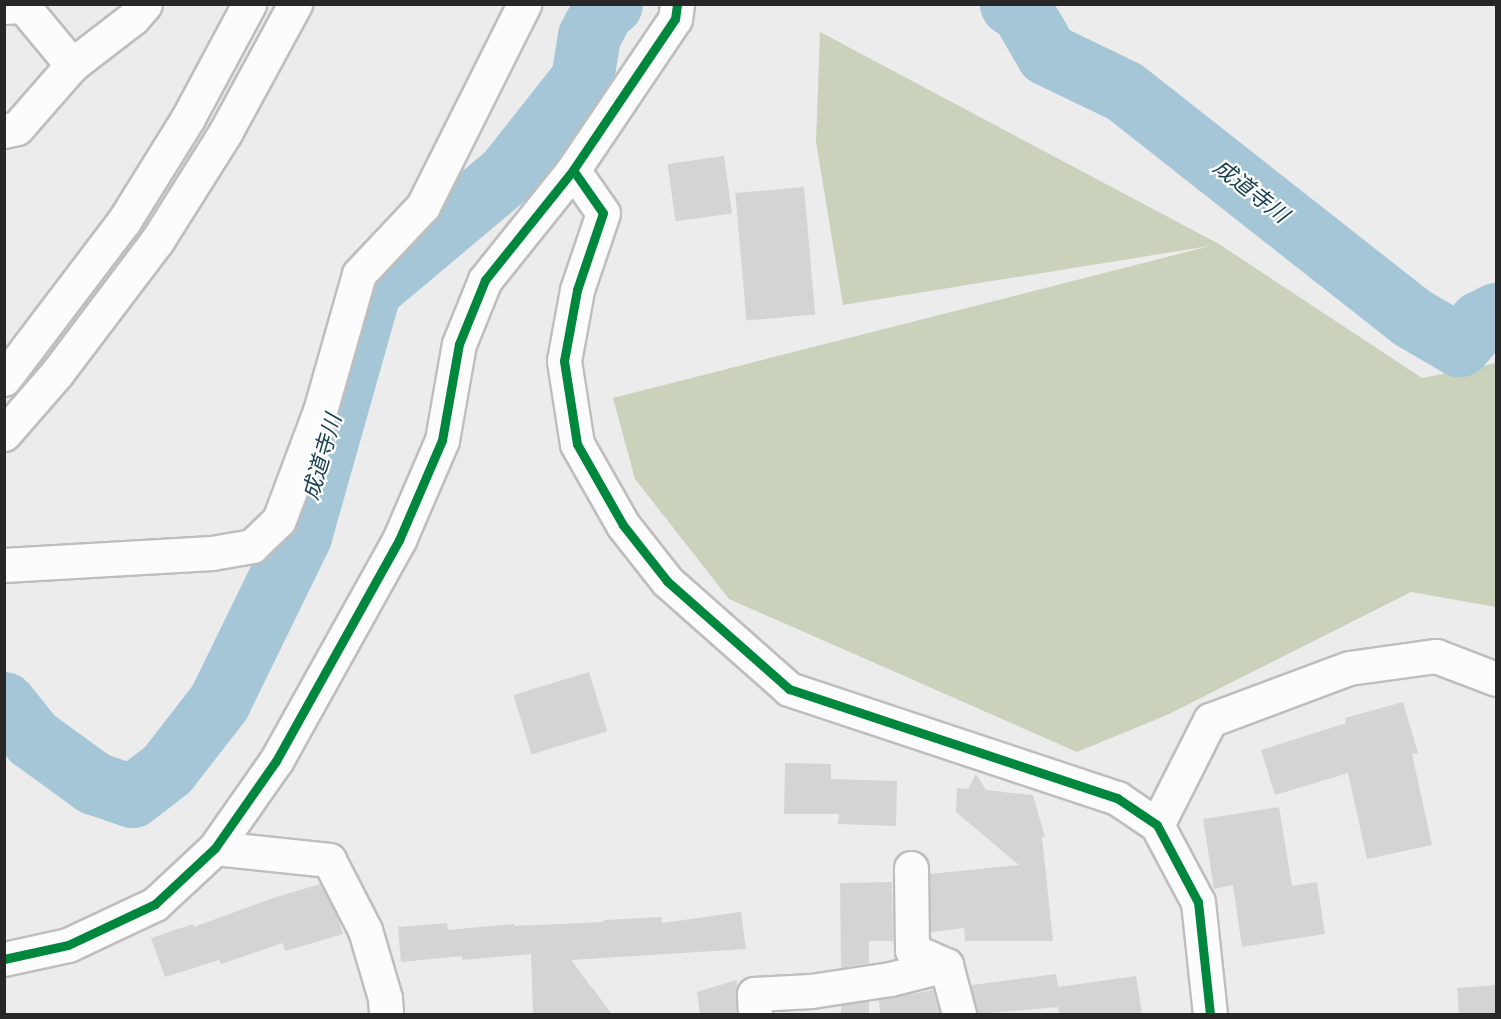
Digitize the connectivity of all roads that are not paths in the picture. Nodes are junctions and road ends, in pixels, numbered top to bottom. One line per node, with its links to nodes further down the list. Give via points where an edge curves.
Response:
1 (145, 4): 7 (main road, via 133,18)
2 (249, 4): 10 (main road, via 188,118 124,221)
3 (295, 4): 11 (main road, via 225,133 157,241 57,373)
4 (524, 4): 12 (main road, via 423,206 359,274 321,411 279,520 252,546)
5 (677, 4): 9 (main road, via 675,19)
6 (4, 6): 7 (main road, via 23,6)
7 (72, 64): 8 (main road, via 17,128)
8 (4, 131)
9 (573, 170): 14 (main road, via 603,213 577,290 564,361 577,444 623,525 667,581 789,689 1117,798); 15 (main road, via 485,280 459,344 442,440 399,540 276,761)
10 (4, 379)
11 (4, 434)
12 (4, 565)
13 (1497, 679): 14 (main road, via 1436,656 1425,657 1349,668 1210,720)
14 (1157, 825): 22 (main road, via 1198,902)
15 (215, 848): 17 (main road, via 155,904 68,945); 19 (main road, via 329,860 365,930)
16 (911, 868): 18 (main road, via 912,950)
17 (4, 959)
18 (946, 965): 20 (main road, via 845,986 754,994); 21 (main road)
19 (386, 1014)
20 (755, 1014)
21 (959, 1014)
22 (1210, 1014)

